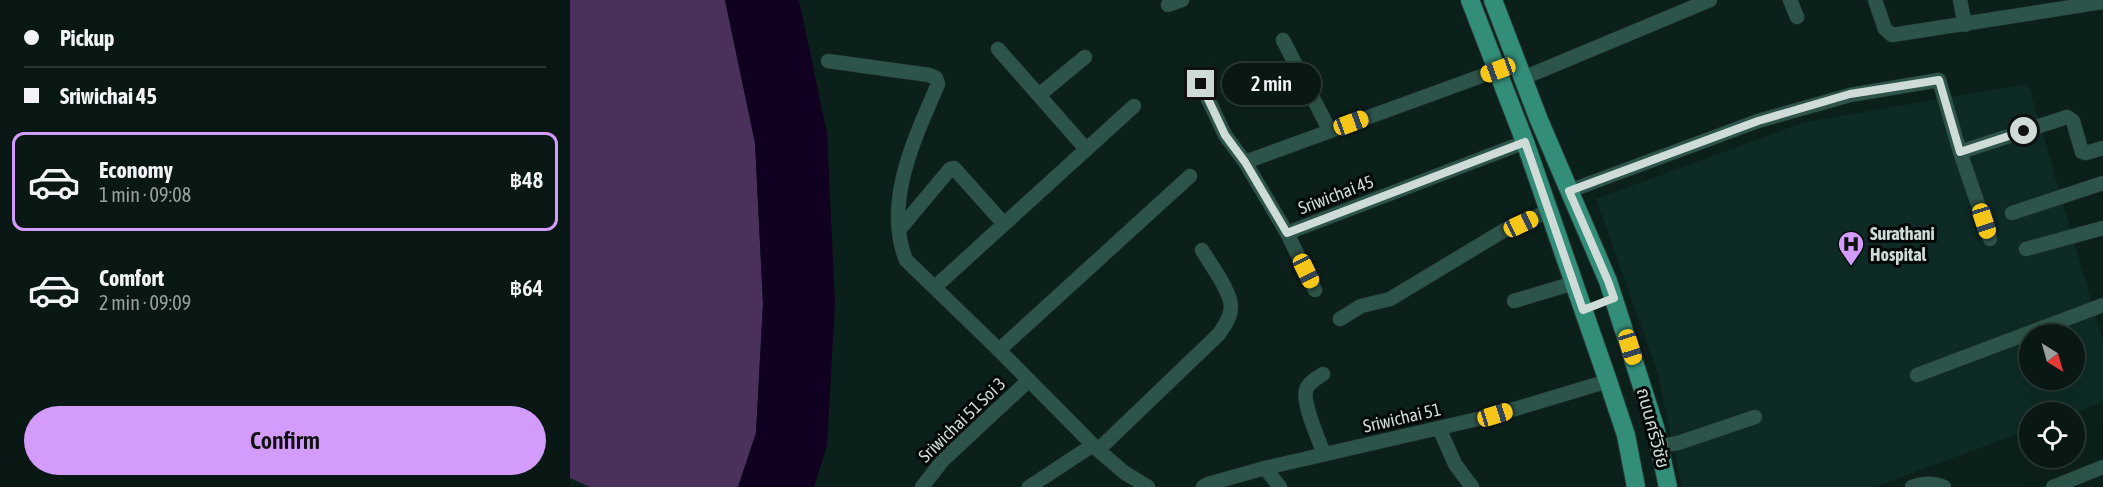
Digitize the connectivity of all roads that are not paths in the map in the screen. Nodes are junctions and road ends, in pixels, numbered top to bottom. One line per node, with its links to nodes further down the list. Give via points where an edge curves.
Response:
1 (1182, 0): 9 (street)
2 (1470, 0): 17 (main road, ถนนศรีวิชัย)
3 (1493, 0): 18 (main road, ถนนศรีวิชัย)
4 (1790, 0): 11 (street)
5 (1875, 0): 12 (street, via 1885,28 1892,35)
6 (1960, 0): 12 (street)
7 (1705, 1): 18 (street)
8 (2103, 2): 10 (street)
9 (1168, 5)
10 (2055, 5): 12 (street)
11 (1797, 17)
12 (1965, 25)
13 (1283, 40): 22 (street)
14 (998, 49): 20 (street)
15 (1085, 57): 20 (street)
16 (828, 60): 35 (street, via 936,78 938,84 907,162 898,209)
17 (1498, 70): 22 (street); 23 (main road, ถนนศรีวิชัย)
18 (1523, 78): 30 (main road, ถนนศรีวิชัย)
19 (1201, 84): 27 (street, Sriwichai 45, via 1225,135)
20 (1039, 95): 25 (street)
21 (1134, 106): 25 (street)
22 (1330, 131): 27 (street)
23 (1525, 142): 31 (main road, ถนนศรีวิชัย); 36 (street, Sriwichai 45)
24 (2103, 148): 26 (street, via 2082,152 2073,121 2067,117)
25 (1086, 149): 33 (street)
26 (1960, 152): 30 (street, via 1939,80 1850,94 1758,121); 37 (street)
27 (1245, 162): 36 (street, Sriwichai 45)
28 (1190, 176): 48 (street)
29 (2103, 183): 32 (street)
30 (1569, 191): 43 (main road, ถนนศรีวิชัย)
31 (1549, 211): 40 (main road, ถนนศรีวิชัย); 47 (street, via 1503,231 1390,299 1361,306)
32 (2012, 213)
33 (1004, 224): 35 (street, via 954,168); 41 (street)
34 (2103, 228): 38 (street)
35 (899, 230): 41 (street, via 906,260)
36 (1287, 233): 42 (street)
37 (1990, 239)
38 (2026, 249)
39 (1202, 250): 56 (street, via 1229,297 1228,320 1218,334)
40 (1574, 283): 44 (street); 46 (main road, ถนนศรีวิชัย)
41 (935, 287): 48 (street)
42 (1315, 290)
43 (1614, 298): 46 (main road); 55 (main road, ถนนศรีวิชัย)
44 (1514, 301)
45 (2103, 305): 50 (street)
46 (1583, 310): 52 (main road, ถนนศรีวิชัย)
47 (1340, 319)
48 (999, 350): 51 (street)
49 (1323, 374): 57 (street, via 1305,392)
50 (1917, 375)
51 (1029, 380): 56 (street); 60 (street, Sriwichai 51 Soi 3, via 943,460)
52 (1608, 381): 54 (street, Sriwichai 51); 66 (main road, ถนนศรีวิชัย, via 1626,435)
53 (1755, 417): 55 (street)
54 (1439, 428): 57 (street, Sriwichai 51); 65 (street, via 1455,464)
55 (1660, 447): 67 (main road, ถนนศรีวิชัย)
56 (1096, 448): 61 (street); 62 (street)
57 (1324, 454): 59 (street, Sriwichai 51)
58 (2103, 467): 70 (street)
59 (1265, 468): 63 (street, Sriwichai 51); 64 (street)
60 (922, 487)
61 (1029, 487)
62 (1148, 487)
63 (1203, 487)
64 (1280, 487)
65 (1472, 487)
66 (1636, 487)
67 (1668, 487)
68 (1912, 487): 69 (street, via 1923,483)
69 (1944, 487)
70 (2053, 487)

